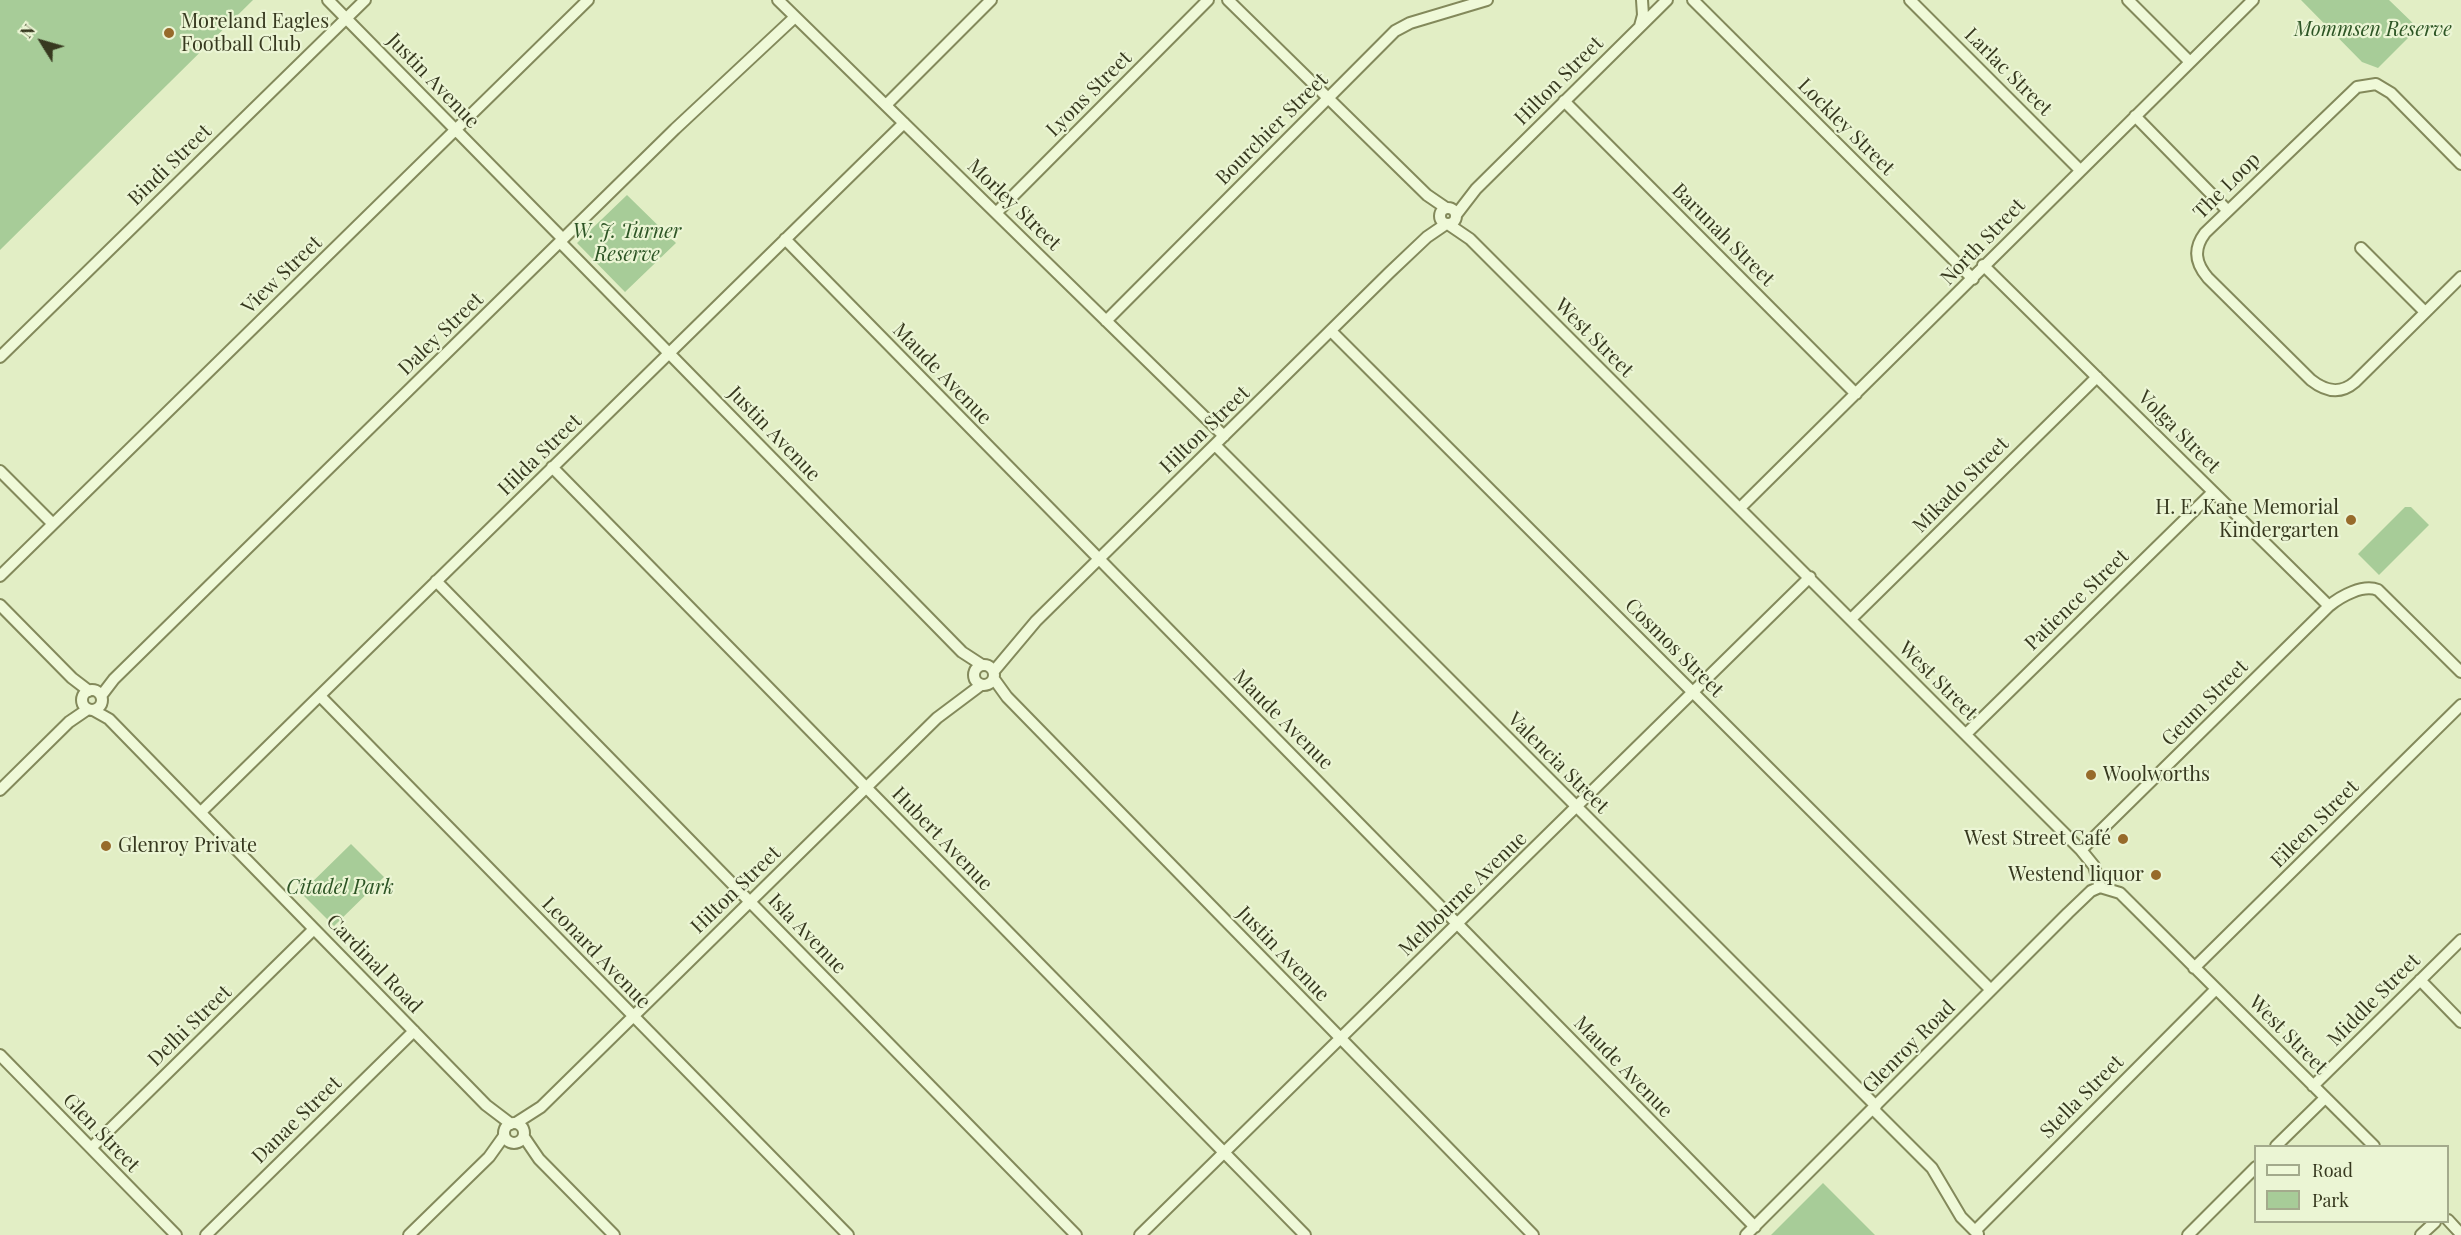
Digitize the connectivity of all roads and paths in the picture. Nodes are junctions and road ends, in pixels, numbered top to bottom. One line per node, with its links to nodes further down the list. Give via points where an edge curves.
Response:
1 (328, 0): 16 (street, Justin Avenue)
2 (365, 0): 16 (street, Bindi Street)
3 (588, 0): 24 (street, View Street)
4 (778, 0): 15 (street, Morley Street)
5 (991, 0): 21 (street)
6 (1208, 0): 28 (street, Lyons Street)
7 (1228, 0): 19 (street, West Street)
8 (1487, 0): 19 (street, Bourchier Street, via 1401,26)
9 (1642, 0): 17 (street)
10 (1667, 0): 17 (street, Hilton Street)
11 (1693, 0): 35 (street, Lockley Street)
12 (1910, 0): 26 (street, Larlac Street)
13 (2128, 0): 18 (street)
14 (2253, 0): 18 (street, North Street)
15 (795, 17): 21 (street, Morley Street); 31 (street, Daley Street)
16 (346, 18): 24 (street, Justin Avenue); 40 (street, Bindi Street)
17 (1639, 28): 20 (street, Hilton Street)
18 (2190, 62): 22 (street, North Street)
19 (1329, 98): 29 (street, West Street); 37 (street, Bourchier Street)
20 (1564, 102): 29 (street, Hilton Street); 42 (street, Barunah Street)
21 (886, 105): 23 (street, Morley Street)
22 (2134, 116): 26 (street, North Street); 27 (street)
23 (904, 123): 28 (street, Morley Street); 30 (street, Hilda Street)
24 (455, 130): 31 (street, Justin Avenue); 49 (street, View Street)
25 (2461, 164): 27 (street, The Loop, via 2391,93 2376,84 2365,84 2346,95)
26 (2080, 170): 33 (street, North Street)
27 (2227, 210): 36 (street, The Loop, via 2199,242 2197,263 2318,386 2339,391 2349,387)
28 (996, 213): 37 (street, Morley Street)
29 (1448, 216): 38 (street, Hilton Street); 48 (street, West Street)
30 (785, 239): 39 (street, Hilda Street); 50 (street, Maude Avenue)
31 (562, 240): 39 (street, Justin Avenue); 61 (street, Daley Street)
32 (2361, 248): 36 (street)
33 (1983, 265): 35 (street, North Street); 41 (street, Volga Street)
34 (2461, 277): 36 (street, The Loop)
35 (1973, 279): 42 (street, North Street)
36 (2425, 312)
37 (1106, 321): 43 (street, Morley Street)
38 (1331, 331): 43 (street, Hilton Street); 59 (street, Cosmos Street)
39 (669, 353): 45 (street, Hilda Street); 58 (street, Justin Avenue)
40 (0, 357)
41 (2097, 377): 47 (street, Volga Street); 56 (street, Mikado Street)
42 (1856, 394): 48 (street, North Street)
43 (1224, 436): 44 (street, Hilton Street)
44 (1215, 445): 50 (street, Hilton Street); 66 (street, Valencia Street)
45 (552, 467): 53 (street, Hilda Street); 64 (street, Hubert Avenue)
46 (0, 471): 49 (street)
47 (2213, 492): 55 (street, Volga Street); 63 (street, Patience Street)
48 (1740, 508): 52 (street, West Street)
49 (53, 524): 51 (street, View Street)
50 (1099, 559): 58 (street, Hilton Street); 71 (street, Maude Avenue)
51 (0, 576)
52 (1810, 577): 56 (street, West Street); 59 (street, Melbourne Avenue)
53 (436, 581): 60 (street, Hilda Street); 70 (street, Isla Avenue)
54 (0, 605): 61 (street, Cardinal Road)
55 (2329, 606): 57 (street, via 2343,595 2378,590); 68 (street, Geum Street)
56 (1851, 619): 63 (street, West Street)
57 (2461, 672)
58 (984, 675): 64 (street, Hilton Street); 81 (street, Justin Avenue)
59 (1693, 692): 66 (street, Melbourne Avenue); 77 (street, Cosmos Street)
60 (320, 696): 67 (street, Hilda Street); 78 (street, Leonard Avenue)
61 (92, 700): 65 (street, Daley Street); 67 (street, Cardinal Road)
62 (2461, 705): 74 (street, Eileen Street)
63 (1966, 735): 68 (street, West Street)
64 (866, 787): 70 (street, Hilton Street); 90 (street, Hubert Avenue)
65 (0, 790)
66 (1577, 807): 71 (street, Melbourne Avenue); 85 (street, Valencia Street)
67 (201, 812): 72 (street, Cardinal Road)
68 (2081, 850): 69 (street, West Street, via 2094,866)
69 (2100, 887): 74 (street, West Street, via 2120,893); 77 (street, Glenroy Road, via 2091,891)
70 (749, 901): 78 (street, Hilton Street); 102 (street, Isla Avenue)
71 (1458, 924): 81 (street, Melbourne Avenue); 94 (street, Maude Avenue)
72 (314, 929): 80 (street, Cardinal Road); 89 (street, Delhi Street)
73 (2461, 940): 75 (street, Middle Street)
74 (2194, 968): 76 (street, West Street)
75 (2420, 980): 79 (street); 83 (street, Middle Street)
76 (2216, 989): 83 (street, West Street); 95 (street, Stella Street)
77 (1991, 990): 85 (street, Glenroy Road)
78 (633, 1016): 86 (street, Hilton Street); 101 (street, Leonard Avenue)
79 (2461, 1022)
80 (414, 1031): 86 (street, Cardinal Road); 98 (street, Danae Street)
81 (1341, 1038): 90 (street, Melbourne Avenue); 105 (street, Justin Avenue)
82 (0, 1055): 89 (street, Glen Street)
83 (2313, 1086): 84 (street, West Street)
84 (2325, 1098): 87 (street); 88 (street, West Street)
85 (1874, 1108): 94 (street, Glenroy Road); 95 (street, Valencia Street, via 1932,1168 1961,1217)
86 (514, 1134): 99 (street, Hilton Street); 100 (street, Cardinal Road)
87 (2277, 1145)
88 (2373, 1145)
89 (91, 1148): 97 (street, Glen Street)
90 (1224, 1152): 103 (street, Melbourne Avenue); 104 (street, Hubert Avenue)
91 (2254, 1169): 106 (street)
92 (2449, 1221): 96 (street)
93 (2432, 1223): 107 (street)
94 (1751, 1231)
95 (1977, 1233)
96 (2461, 1234)
97 (176, 1235)
98 (206, 1235)
99 (409, 1235)
100 (614, 1235)
101 (848, 1235)
102 (1076, 1235)
103 (1140, 1235)
104 (1305, 1235)
105 (1533, 1235)
106 (2188, 1235)
107 (2421, 1235)

